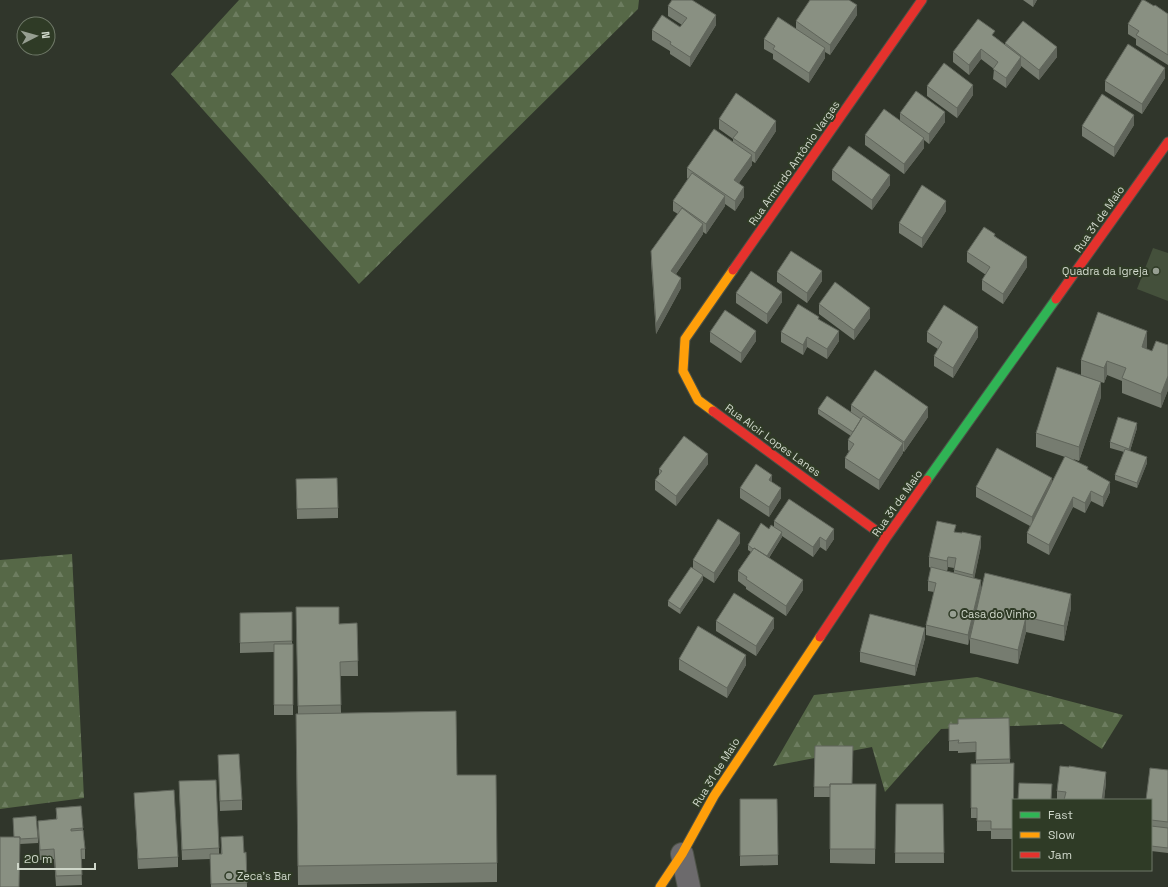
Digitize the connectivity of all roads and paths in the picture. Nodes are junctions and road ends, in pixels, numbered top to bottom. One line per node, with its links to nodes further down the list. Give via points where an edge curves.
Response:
1 (922, 0): 3 (street, Rua Armindo Antônio Vargas)
2 (1168, 142): 4 (street, Rua 31 de Maio)
3 (685, 339): 4 (street, Rua Alcir Lopes Lanes, via 683,371 698,400)
4 (886, 538): 5 (street, Rua 31 de Maio, via 718,789)
5 (682, 854): 6 (street, Rua 31 de Maio); 7 (street)
6 (660, 887)
7 (689, 887)

